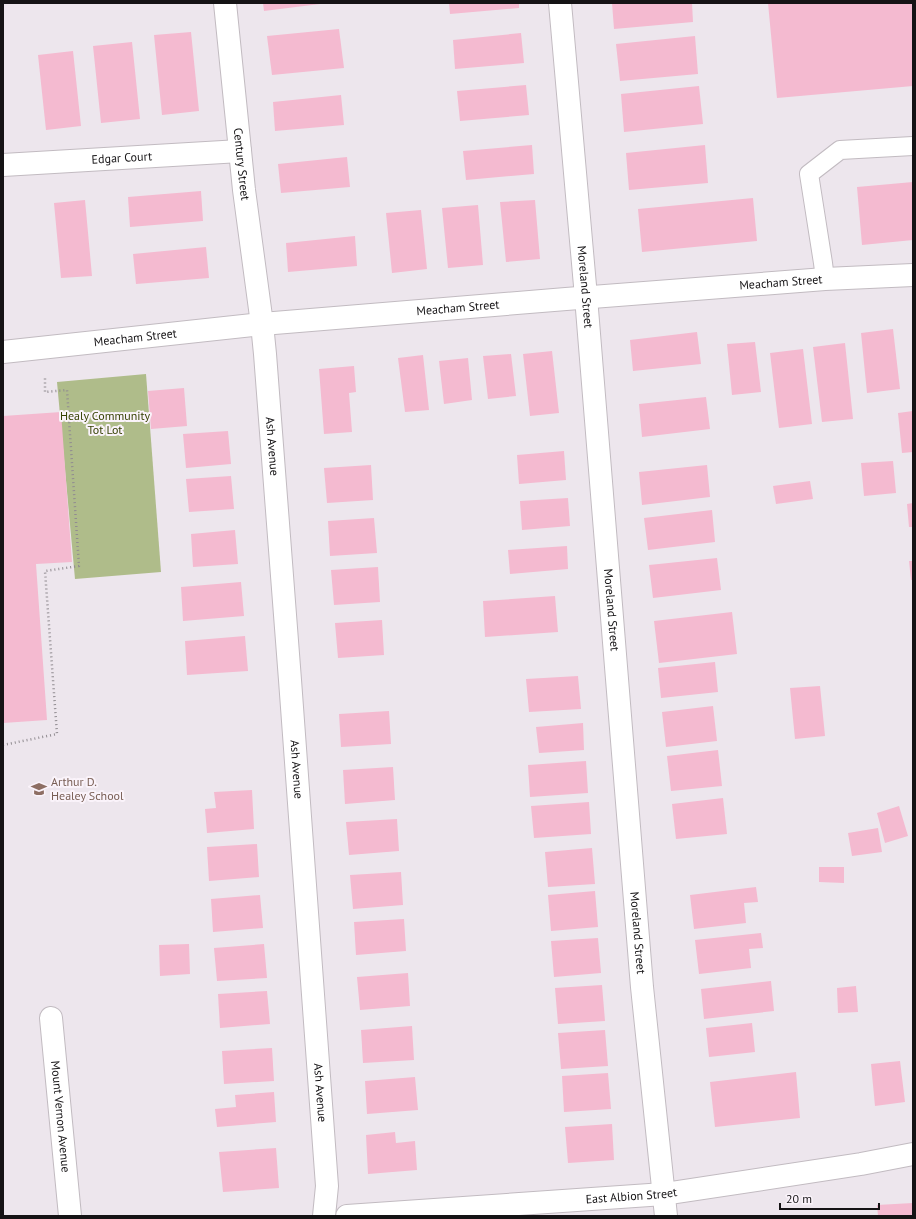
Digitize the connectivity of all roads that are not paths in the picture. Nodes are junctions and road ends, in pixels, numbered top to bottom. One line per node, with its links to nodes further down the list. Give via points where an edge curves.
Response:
1 (225, 3): 4 (street, Century Street)
2 (560, 3): 8 (street, Moreland Street)
3 (913, 146): 7 (lane, via 840,150 809,174)
4 (240, 150): 5 (street, Edgar Court); 9 (street, Century Street)
5 (3, 165)
6 (913, 275): 7 (street, Meacham Street)
7 (825, 280): 8 (street, Meacham Street)
8 (586, 297): 9 (street, Meacham Street); 13 (street, Moreland Street, via 642,979)
9 (262, 324): 10 (street, Meacham Street); 15 (street, Ash Avenue, via 326,1178)
10 (3, 347)
11 (51, 1018): 14 (street, Mount Vernon Avenue)
12 (913, 1154): 13 (street, East Albion Street)
13 (664, 1194): 16 (street, East Albion Street); 17 (street, Moreland Street)
14 (70, 1216)
15 (324, 1216)
16 (347, 1216)
17 (666, 1216)

